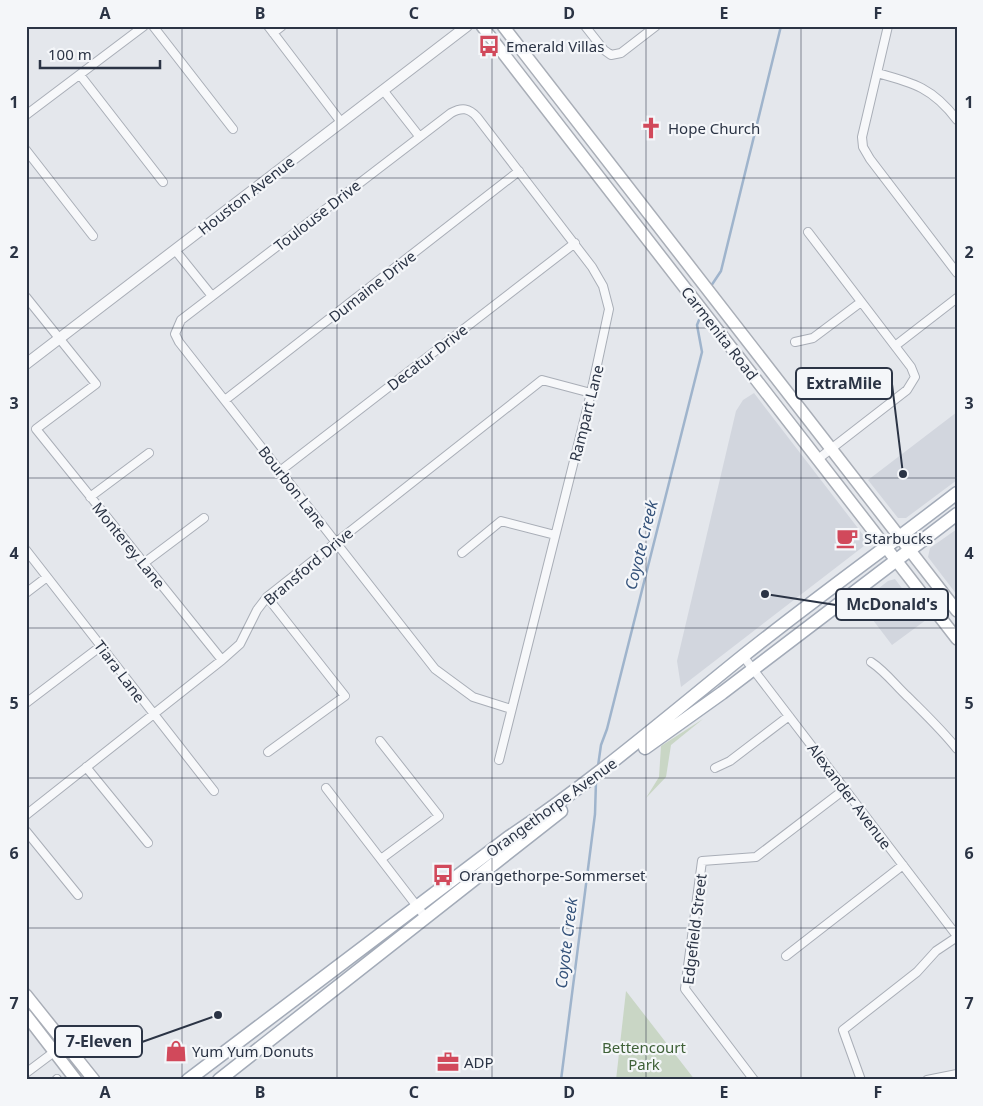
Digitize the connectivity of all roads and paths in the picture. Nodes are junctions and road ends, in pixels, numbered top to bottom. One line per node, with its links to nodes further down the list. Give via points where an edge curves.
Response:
1 (144, 26): 13 (street)
2 (153, 26): 19 (street)
3 (268, 26): 11 (street)
4 (282, 26): 11 (street)
5 (467, 26): 14 (street, Houston Avenue)
6 (482, 26): 42 (main road, Carmenita Road)
7 (504, 26): 40 (main road, Carmenita Road)
8 (585, 26): 9 (street, via 611,55 621,53)
9 (656, 26)
10 (888, 26): 12 (street)
11 (273, 33): 18 (street)
12 (877, 73): 17 (street, via 927,89); 28 (street, via 862,137 863,147)
13 (80, 75): 16 (street); 23 (street)
14 (383, 90): 18 (street, Houston Avenue); 20 (street)
15 (464, 108): 20 (street, Toulouse Drive, via 451,112); 22 (street, Rampart Lane, via 478,117)
16 (26, 115)
17 (957, 120)
18 (341, 122): 27 (street, Houston Avenue)
19 (233, 128)
20 (419, 136): 29 (street, Toulouse Drive)
21 (26, 150): 25 (street)
22 (519, 171): 26 (street, Rampart Lane); 39 (street, Dumaine Drive)
23 (163, 182)
24 (808, 232): 32 (street)
25 (93, 236)
26 (574, 243): 38 (street, Rampart Lane, via 603,286 609,309); 43 (street, Decatur Drive)
27 (175, 250): 29 (street); 34 (street, Houston Avenue)
28 (957, 273)
29 (212, 296): 33 (street, Toulouse Drive, via 181,320)
30 (26, 297): 34 (street)
31 (957, 298): 36 (street)
32 (860, 302): 35 (street, via 813,338); 36 (street)
33 (175, 330): 39 (street, Bourbon Lane, via 179,342)
34 (60, 338): 37 (street, Houston Avenue); 45 (street, Monterey Lane, via 96,384 36,429)
35 (794, 342)
36 (895, 346): 40 (street, via 915,378 907,390)
37 (26, 364)
38 (591, 393): 48 (street, Rampart Lane); 50 (street, Bransford Drive, via 542,380)
39 (225, 400): 43 (street, Bourbon Lane)
40 (831, 449): 42 (street); 49 (main road, Carmenita Road)
41 (149, 453): 45 (street)
42 (818, 459): 51 (main road, Carmenita Road)
43 (280, 471): 50 (street, Bourbon Lane)
44 (957, 493): 49 (main road, Orangethorpe Avenue)
45 (90, 497): 56 (street, Monterey Lane)
46 (957, 514): 53 (main road, Orangethorpe Avenue)
47 (204, 518): 56 (street)
48 (555, 536): 54 (street, via 501,521); 68 (street, Rampart Lane)
49 (899, 537): 51 (main road, Orangethorpe Avenue); 53 (main road, Carmenita Road)
50 (336, 542): 59 (street, Bransford Drive); 68 (street, Bourbon Lane, via 436,669 473,697)
51 (886, 547): 55 (main road, Carmenita Road); 63 (main road, Orangethorpe Avenue)
52 (26, 550): 57 (street, Tiara Lane)
53 (909, 550): 55 (main road, Orangethorpe Avenue); 60 (main road, Carmenita Road)
54 (462, 553)
55 (896, 560): 61 (main road, Carmenita Road); 66 (main road, Orangethorpe Avenue)
56 (144, 563): 64 (street, Monterey Lane)
57 (47, 577): 58 (street); 62 (street, Tiara Lane)
58 (26, 593)
59 (267, 597): 64 (street, Bransford Drive, via 240,644); 74 (street, via 345,696)
60 (957, 611)
61 (957, 639)
62 (101, 646): 67 (street); 69 (street, Tiara Lane)
63 (743, 656): 66 (street, Alexander Avenue); 71 (main road, Orangethorpe Avenue)
64 (222, 660): 69 (street, Bransford Drive)
65 (871, 662): 73 (street, via 886,672)
66 (753, 669): 70 (street, Alexander Avenue); 71 (main road, Orangethorpe Avenue)
67 (26, 703)
68 (511, 709): 75 (street, Rampart Lane)
69 (154, 715): 76 (street, Bransford Drive); 80 (street, Tiara Lane)
70 (789, 716): 77 (street, via 730,761); 79 (street, Alexander Avenue)
71 (652, 737): 81 (main road, Orangethorpe Avenue)
72 (380, 741): 85 (street, via 439,816)
73 (957, 749)
74 (268, 752)
75 (499, 760)
76 (86, 767): 82 (street, Bransford Drive); 84 (street)
77 (715, 768)
78 (326, 788): 85 (street)
79 (845, 789): 86 (street, Alexander Avenue); 104 (street, Edgefield Street, via 756,857 702,861 685,989)
80 (214, 791)
81 (552, 813): 88 (main road, Orangethorpe Avenue, via 509,837); 89 (main road, Orangethorpe Avenue)
82 (26, 815)
83 (26, 831): 87 (street)
84 (148, 844)
85 (381, 859): 88 (street)
86 (903, 865): 90 (street, Alexander Avenue); 91 (street)
87 (78, 894)
88 (417, 907): 89 (street); 102 (main road, Orangethorpe Avenue)
89 (426, 918): 103 (main road, Orangethorpe Avenue)
90 (957, 936): 105 (street, via 843,1030)
91 (786, 956)
92 (26, 994): 93 (main road)
93 (39, 1011): 94 (main road); 97 (main road)
94 (27, 1017): 95 (main road)
95 (40, 1034): 96 (main road); 97 (main road, via 54,1040 66,1055)
96 (54, 1052): 98 (street); 100 (main road)
97 (74, 1055): 101 (main road)
98 (26, 1073)
99 (957, 1074): 106 (street)
100 (76, 1080)
101 (94, 1080)
102 (188, 1080)
103 (219, 1080)
104 (754, 1080)
105 (861, 1080)
106 (927, 1080)

